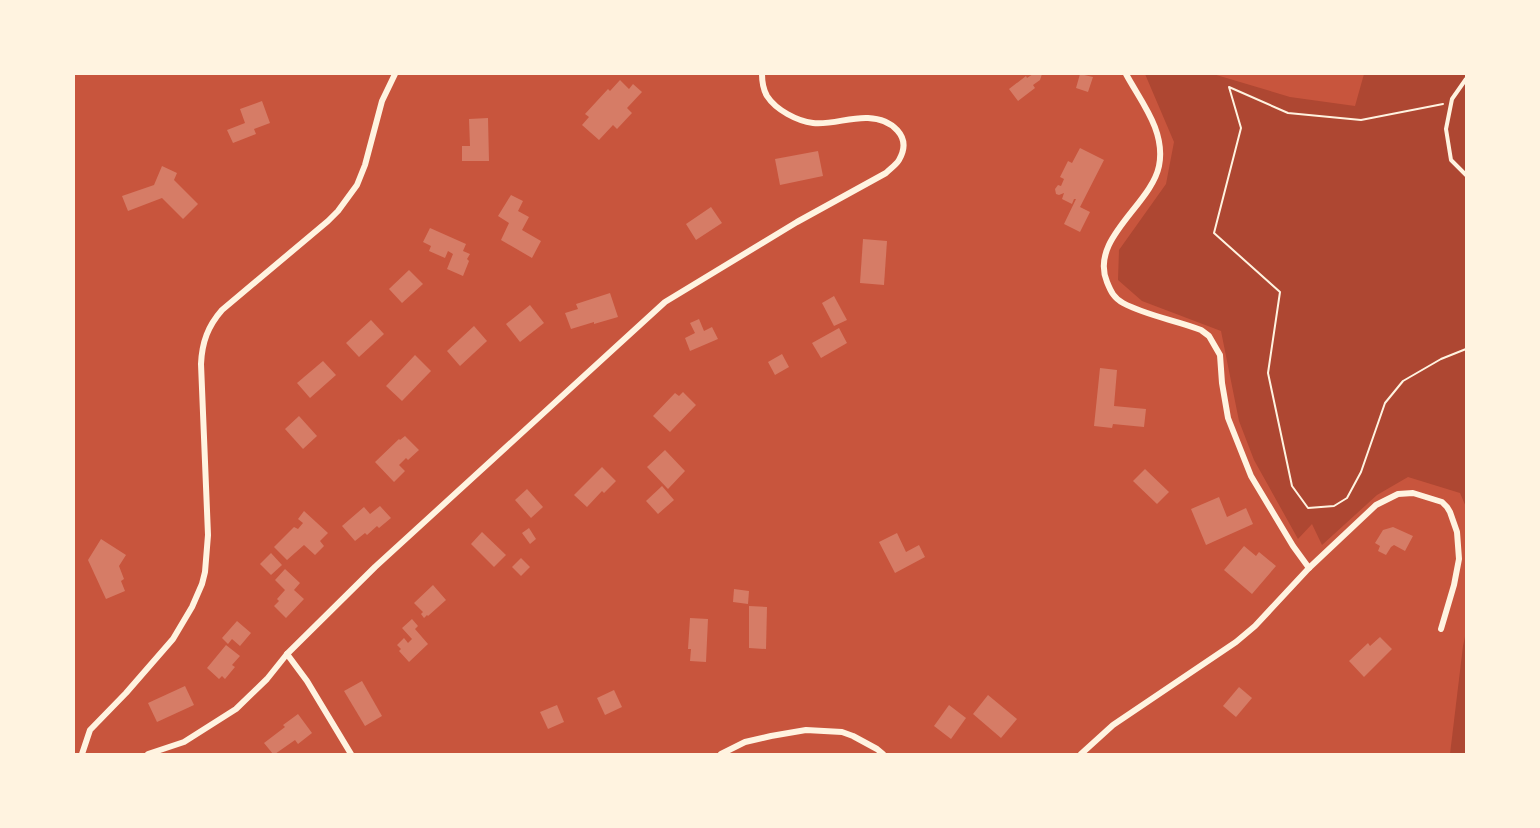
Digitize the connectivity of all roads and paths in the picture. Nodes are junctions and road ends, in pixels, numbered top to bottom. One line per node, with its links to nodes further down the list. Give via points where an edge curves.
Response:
1 (395, 74): 11 (street, via 382,101 365,165 352,194 328,221 222,310 208,330 201,364 208,535 202,584 173,639 90,730)
2 (762, 74): 10 (street, via 766,95 775,106 798,119 814,123 868,118 889,123 902,135 898,162 886,173 665,302 375,567)
3 (1126, 74): 8 (street, via 1149,111 1156,131 1159,166 1152,184 1110,242 1104,257 1104,276 1113,296 1122,302 1201,330 1215,344 1220,355 1228,418 1251,476)
4 (1467, 79): 5 (lane)
5 (1452, 99): 6 (lane, via 1446,129 1450,160); 7 (path, via 1442,105 1361,120 1288,113 1229,87 1241,128 1214,233 1280,292 1268,373 1292,486 1308,508 1334,506 1347,498 1361,472 1385,403 1403,381)
6 (1467, 175)
7 (1467, 349)
8 (1309, 568): 9 (street, via 1360,518 1386,499 1413,493 1442,502 1457,532 1459,559); 16 (street, via 1243,637 1113,725)
9 (1441, 629)
10 (287, 654): 12 (street, via 236,709 184,742); 13 (street)
11 (82, 754)
12 (148, 754)
13 (351, 754)
14 (721, 754): 15 (street, via 745,742 807,730 842,732)
15 (883, 754)
16 (1081, 754)

